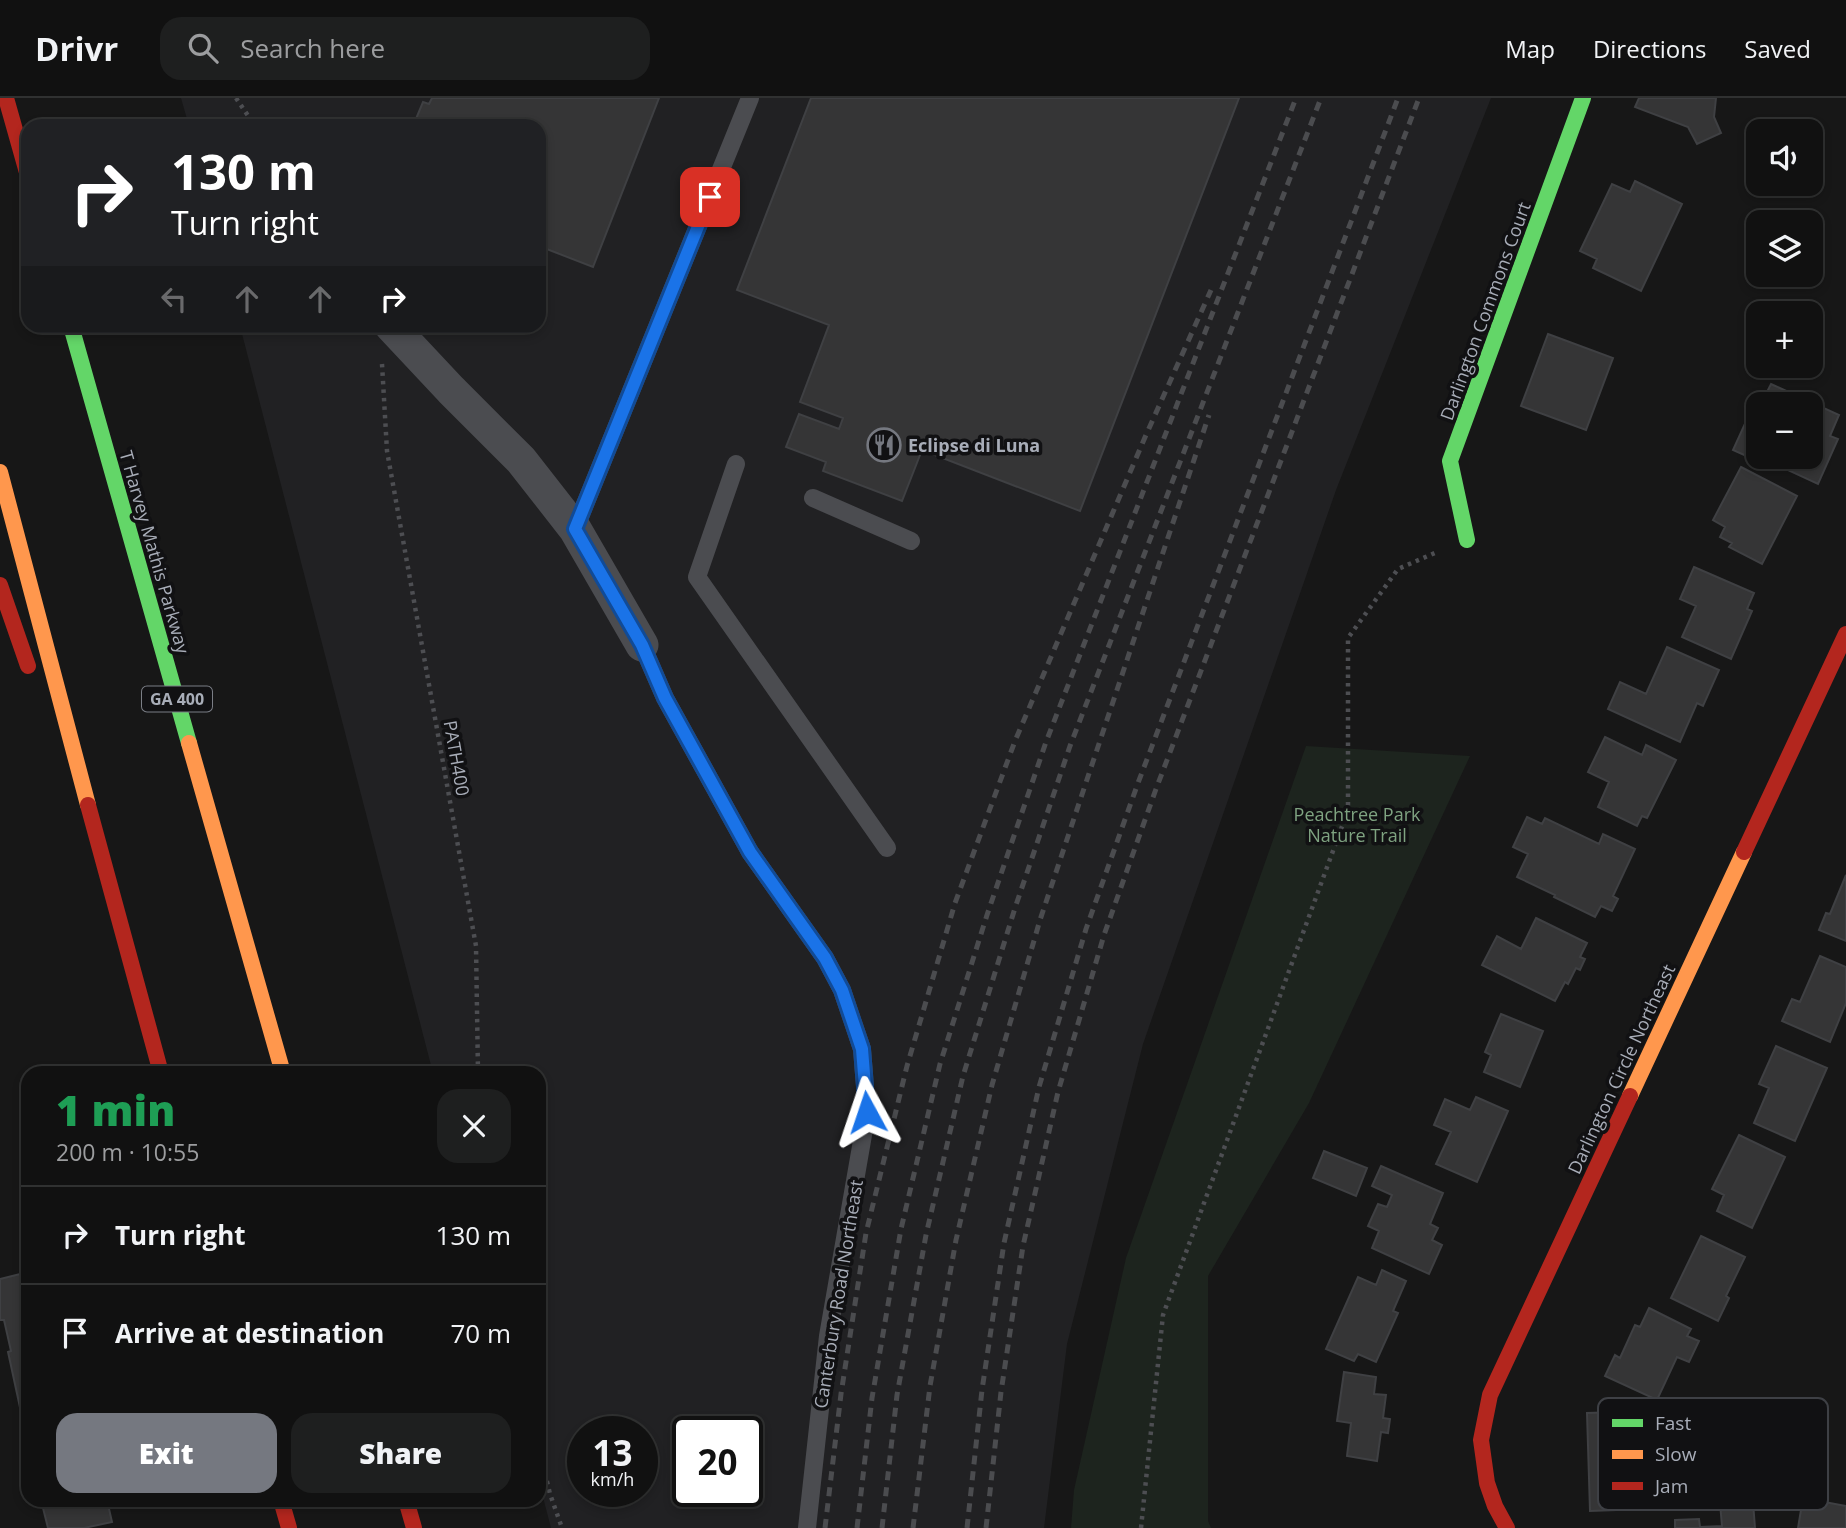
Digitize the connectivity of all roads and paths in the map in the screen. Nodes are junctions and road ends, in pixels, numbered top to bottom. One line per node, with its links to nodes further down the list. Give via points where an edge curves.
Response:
1 (6, 98): 6 (main road)
2 (236, 98): 5 (path)
3 (750, 98): 12 (lane)
4 (1583, 98): 13 (main road, Darlington Commons Court, via 1450,461)
5 (250, 119)
6 (21, 151)
7 (73, 333): 23 (main road, T Harvey Mathis Parkway / GA 400)
8 (386, 339): 12 (street, Canterbury Road Northeast, via 451,390 521,460); 24 (path, PATH400, via 387,450 476,946)
9 (736, 464): 20 (lane, via 697,577)
10 (0, 472): 21 (main road)
11 (813, 498): 14 (lane)
12 (575, 529): 17 (street, Canterbury Road Northeast)
13 (1467, 540): 32 (path, via 1398,569 1348,638 1348,810 1163,1315)
14 (911, 541)
15 (0, 585): 18 (main road)
16 (1846, 634): 33 (main road, Darlington Circle Northeast, via 1490,1395 1481,1440 1487,1483)
17 (642, 645): 31 (lane, Canterbury Road Northeast, via 665,698 750,852 825,958 842,990 862,1049 867,1112 828,1336)
18 (31, 674)
19 (57, 751): 21 (main road)
20 (887, 848)
21 (128, 956): 22 (main road)
22 (159, 1066)
23 (281, 1066)
24 (478, 1066)
25 (546, 1477): 30 (path)
26 (283, 1507): 28 (main road)
27 (408, 1507): 29 (main road)
28 (289, 1528)
29 (414, 1528)
30 (562, 1528)
31 (807, 1528)
32 (1141, 1528)
33 (1507, 1528)

